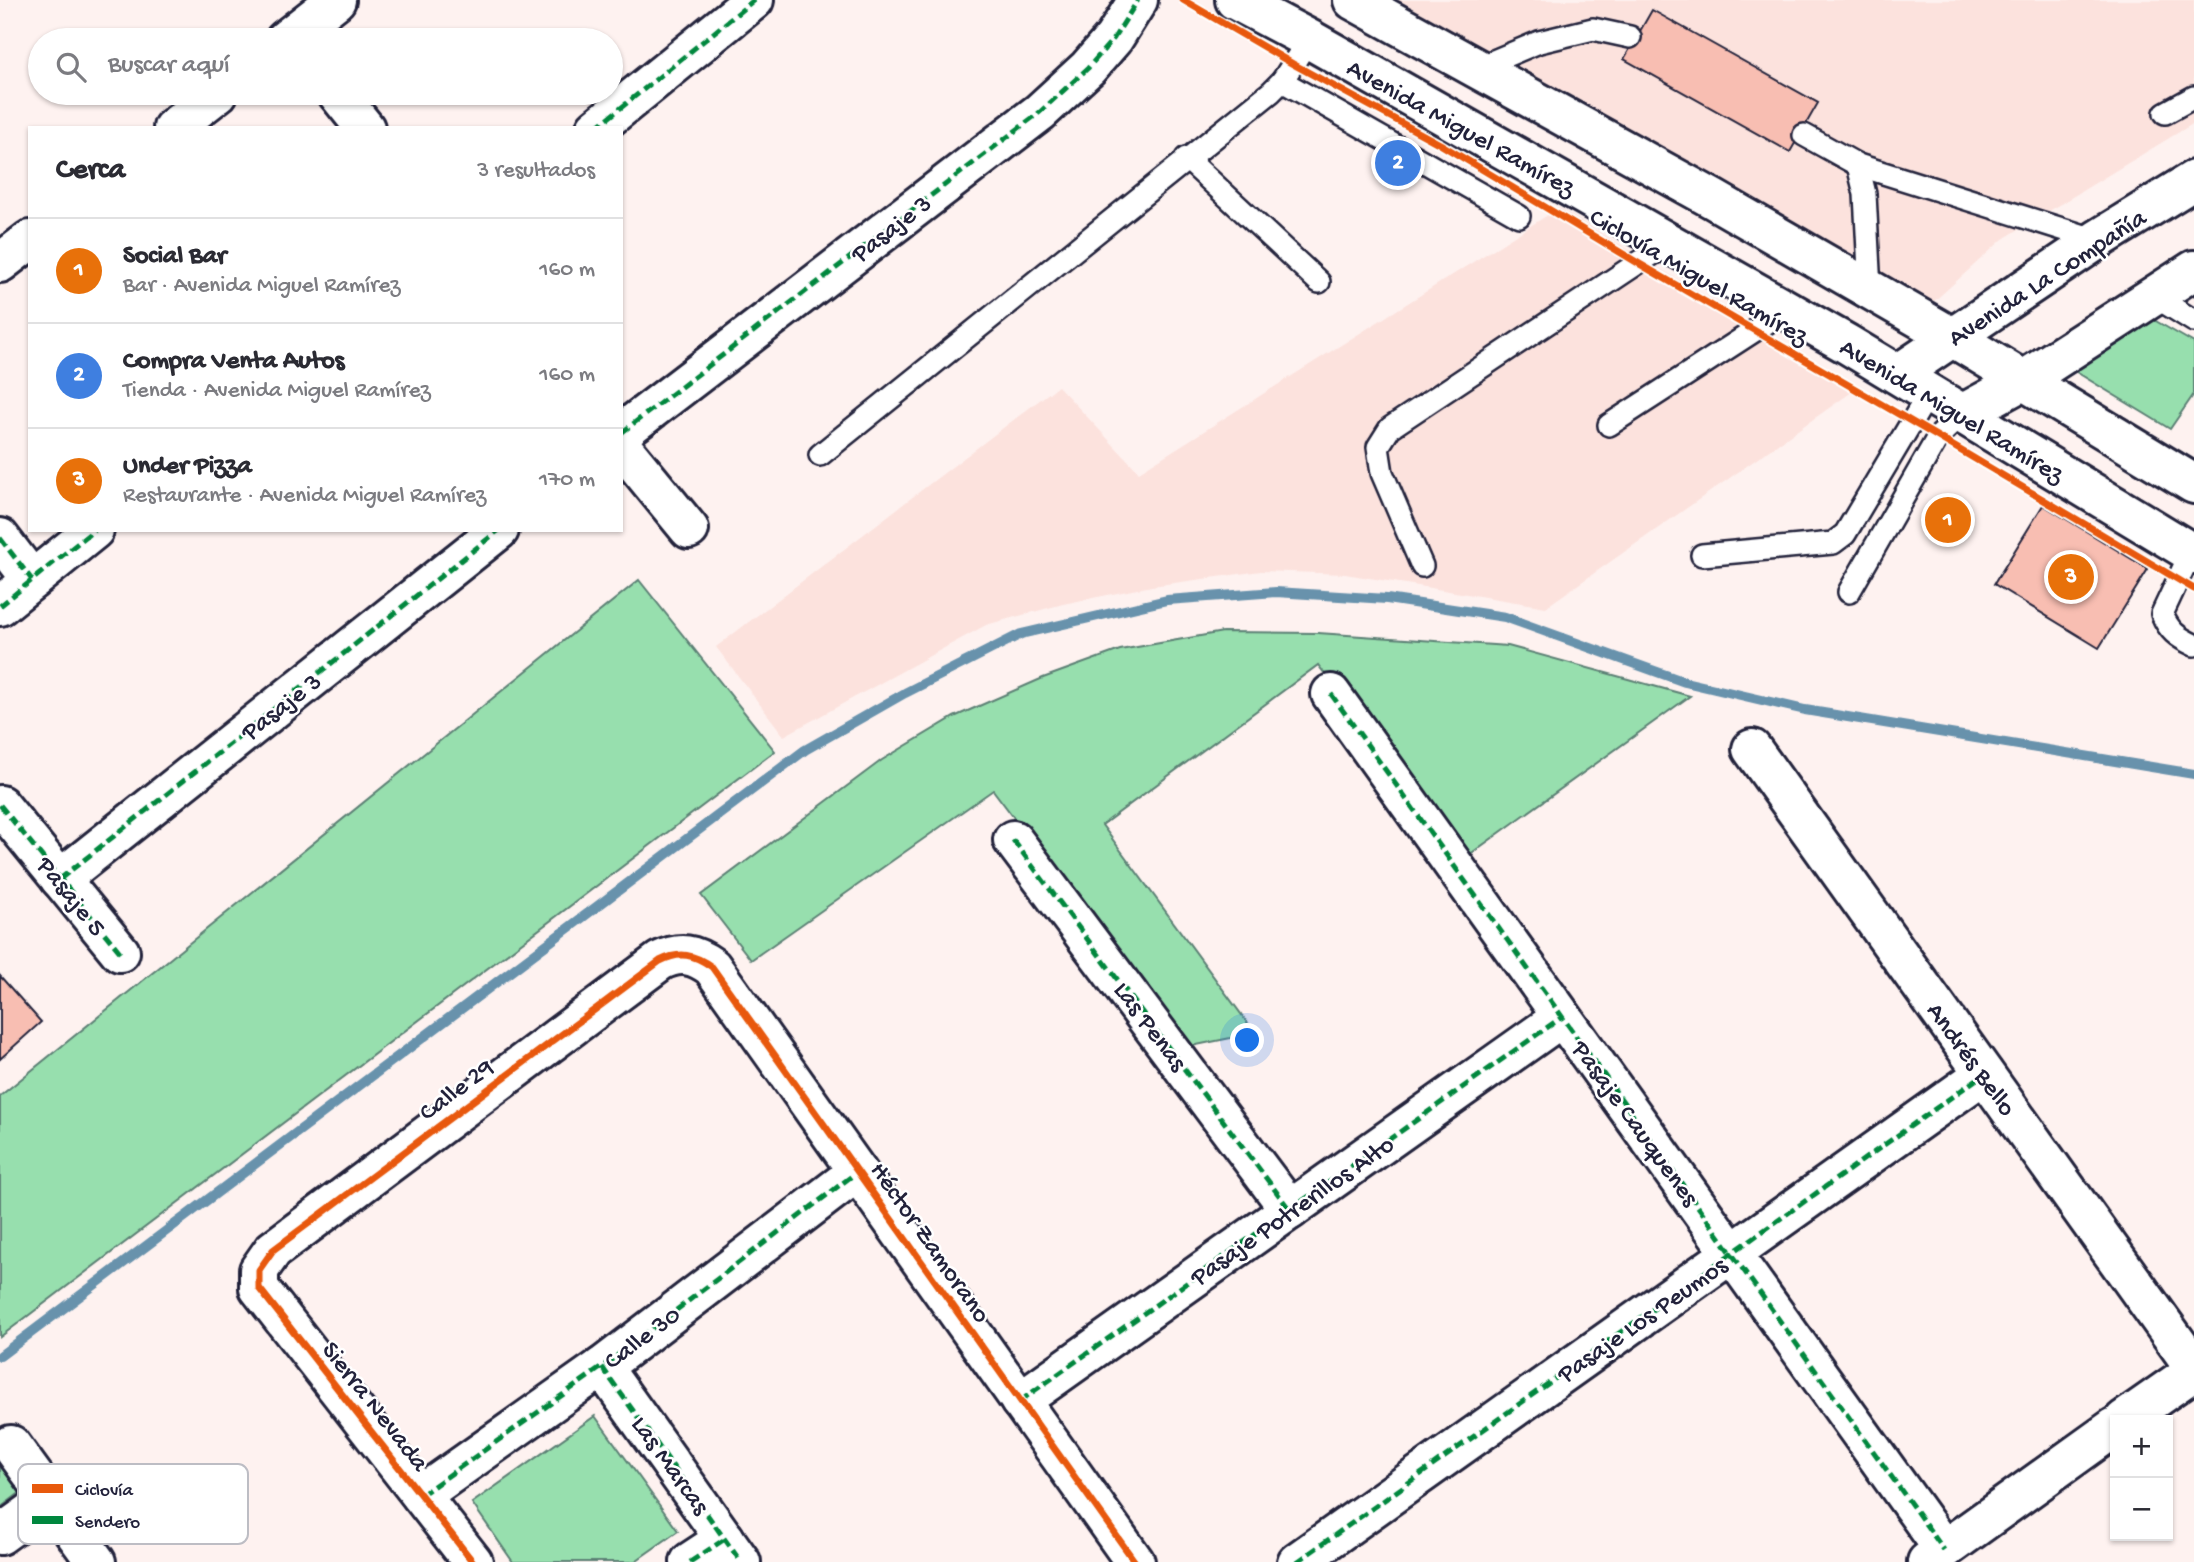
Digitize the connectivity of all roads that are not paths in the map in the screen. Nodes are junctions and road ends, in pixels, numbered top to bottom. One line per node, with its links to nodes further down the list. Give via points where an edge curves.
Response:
1 (336, 0): 6 (street)
2 (754, 0): 17 (street)
3 (1138, 0): 38 (street, Pasaje 3, via 1088,68 1040,112)
4 (1235, 0): 8 (street, Avenida Miguel Ramírez)
5 (1353, 0): 9 (street)
6 (303, 28)
7 (1630, 37): 9 (lane, via 1594,29 1539,42)
8 (1309, 39): 10 (lane); 25 (street, Avenida Miguel Ramírez)
9 (1477, 68): 29 (street)
10 (1282, 81): 19 (lane); 22 (lane)
11 (2194, 97): 14 (lane)
12 (203, 105): 15 (street)
13 (347, 105): 16 (street)
14 (2165, 113)
15 (176, 126)
16 (363, 126)
17 (598, 126)
18 (1804, 135): 20 (lane)
19 (1186, 158): 28 (lane); 40 (lane)
20 (1858, 165): 23 (lane); 29 (lane, via 1865,194)
21 (2194, 180): 23 (street, Avenida La Compañía)
22 (1519, 216)
23 (2097, 240): 33 (street, Avenida La Compañía)
24 (28, 242): 26 (street)
25 (1671, 243): 31 (street, Avenida Miguel Ramírez); 48 (lane, via 1390,428 1378,447 1381,473)
26 (0, 263)
27 (2194, 270): 30 (street)
28 (1318, 282)
29 (1870, 290): 33 (street)
30 (2154, 296): 32 (lane); 34 (street)
31 (1781, 306): 35 (street, Avenida Miguel Ramírez); 37 (lane, via 1768,322)
32 (2194, 321)
33 (1952, 337): 34 (street); 35 (street, Avenida La Compañía)
34 (2024, 380): 36 (street); 41 (street)
35 (1914, 384): 36 (street, Avenida Miguel Ramírez); 47 (lane, via 1846,534 1833,543)
36 (1962, 414): 46 (street, Avenida Miguel Ramírez); 50 (lane, via 1938,437)
37 (1609, 425)
38 (623, 431)
39 (623, 448): 42 (street)
40 (820, 455)
41 (2190, 476)
42 (689, 529)
43 (92, 532): 49 (street)
44 (496, 532): 57 (street, Pasaje 3)
45 (0, 538): 49 (street)
46 (2192, 553): 52 (lane, via 2162,614 2168,629)
47 (1702, 555)
48 (1422, 566)
49 (32, 580): 51 (street)
50 (1849, 592)
51 (0, 606)
52 (2194, 645)
53 (1331, 694): 60 (street, Pasaje Cauquenes)
54 (1752, 749): 61 (street, Andrés Bello)
55 (0, 805): 57 (street, Pasaje 5)
56 (1013, 840): 63 (street, Las Penas)
57 (60, 879): 58 (street, Pasaje 5)
58 (120, 952)
59 (687, 954): 62 (street, Héctor Zamorano, via 712,967); 65 (street, Calle 29, via 660,961 273,1250)
60 (1562, 1017): 63 (street, Pasaje Potrerillos Alto); 64 (street, Pasaje Cauquenes)
61 (1984, 1073): 64 (street, Pasaje Los Peumos); 67 (street, Andrés Bello)
62 (857, 1172): 66 (street, Calle 30); 68 (street, Héctor Zamorano)
63 (1290, 1210): 68 (street, Pasaje Potrerillos Alto)
64 (1732, 1253): 78 (street, Pasaje Cauquenes); 79 (street, Pasaje Los Peumos)
65 (259, 1270): 73 (street, Sierra Nevada, via 259,1288)
66 (602, 1367): 73 (street, Calle 30); 77 (street, Las Marcas)
67 (2194, 1369): 69 (street)
68 (1020, 1401): 83 (street, Héctor Zamorano)
69 (2131, 1415)
70 (2110, 1431): 78 (street)
71 (11, 1445): 72 (street)
72 (25, 1464)
73 (421, 1495): 81 (street, Sierra Nevada)
74 (18, 1522): 75 (street)
75 (0, 1535)
76 (83, 1544): 80 (street)
77 (733, 1551): 82 (street)
78 (1936, 1556)
79 (1305, 1560)
80 (96, 1562)
81 (473, 1562)
82 (690, 1562)
83 (1135, 1562)

